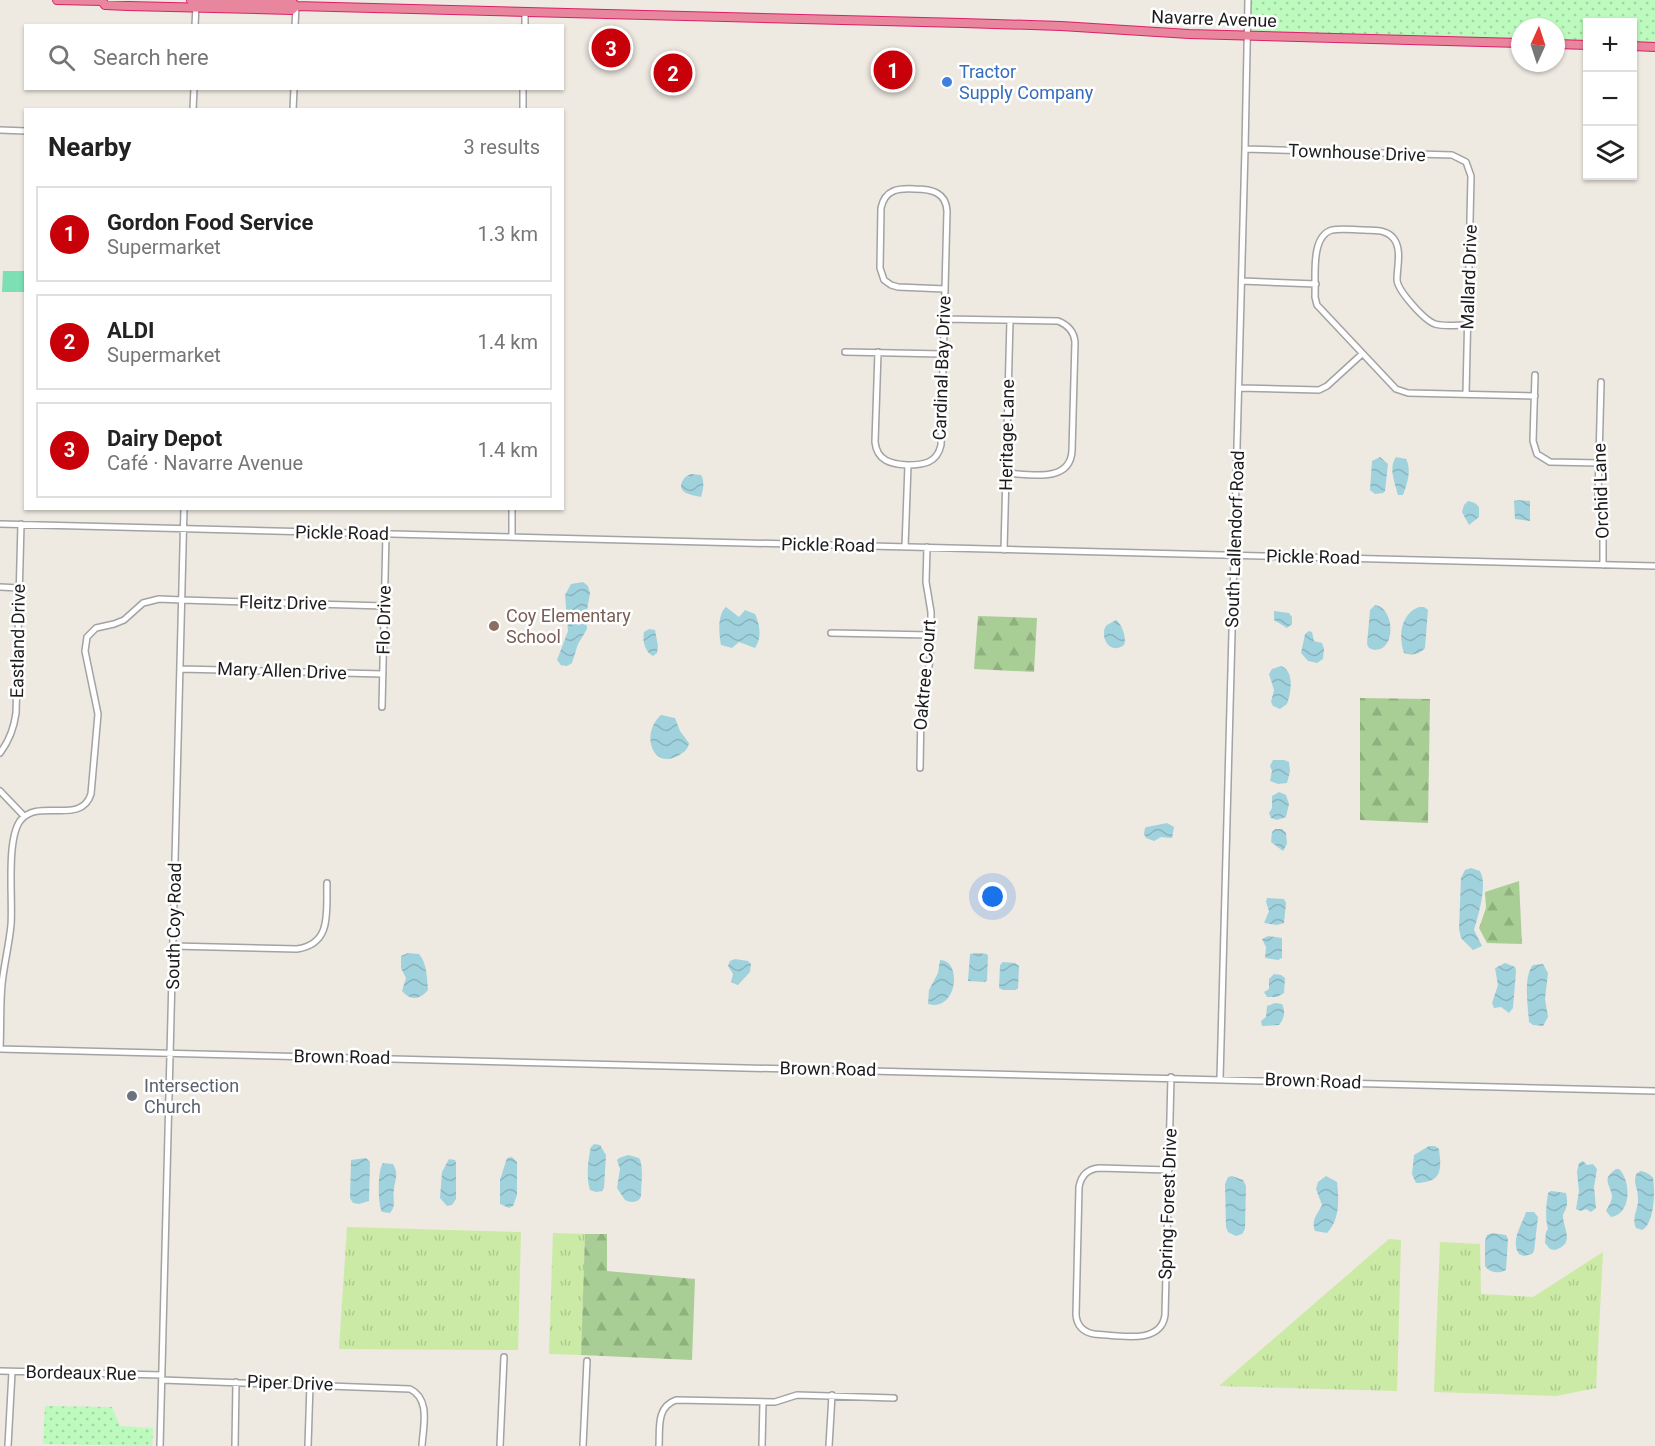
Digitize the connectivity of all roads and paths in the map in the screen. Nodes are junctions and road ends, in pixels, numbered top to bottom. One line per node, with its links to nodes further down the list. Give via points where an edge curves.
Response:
1 (57, 0): 4 (highway, Navarre Avenue)
2 (191, 0): 6 (highway, Navarre Avenue)
3 (1248, 0): 13 (street, South Lallendorf Road)
4 (103, 1): 6 (highway, Navarre Avenue, via 105,5)
5 (285, 2): 6 (highway, Navarre Avenue); 7 (highway, Navarre Avenue); 8 (highway, via 283,6)
6 (196, 3): 8 (highway, Navarre Avenue); 10 (street)
7 (296, 6): 8 (highway, Navarre Avenue, via 292,10); 9 (highway, Navarre Avenue); 11 (street)
8 (266, 9)
9 (525, 12): 12 (street); 13 (highway, Navarre Avenue, via 1061,26)
10 (195, 24)
11 (295, 24)
12 (525, 24)
13 (1247, 36): 14 (highway, Navarre Avenue); 27 (street, South Lallendorf Road)
14 (1511, 43)
15 (1565, 44): 16 (highway)
16 (1583, 45)
17 (1637, 46): 18 (highway)
18 (1655, 47)
19 (194, 90): 22 (street)
20 (294, 90): 23 (street)
21 (523, 90): 24 (street)
22 (193, 108)
23 (293, 108)
24 (523, 108)
25 (0, 130): 26 (street)
26 (24, 131)
27 (1245, 149): 28 (street, Townhouse Drive, via 1452,155); 29 (street, South Lallendorf Road)
28 (1466, 162): 34 (street, Mallard Drive, via 1471,176)
29 (1242, 281): 30 (street); 41 (street, South Lallendorf Road)
30 (1316, 284): 34 (street, via 1317,245 1324,234 1335,230 1382,231 1397,245 1397,283 1403,294 1432,323); 38 (street, via 1319,308)
31 (945, 289): 31 (street, Cardinal Bay Drive, via 946,204 935,191 896,189 883,201 881,274 896,287); 32 (street, Cardinal Bay Drive)
32 (944, 319): 33 (street); 37 (street, Cardinal Bay Drive)
33 (1010, 320): 46 (street, Heritage Lane); 46 (street, via 1055,321 1067,326 1075,342 1070,461 1055,474)
34 (1467, 325): 42 (street, Mallard Drive)
35 (845, 352): 36 (street)
36 (878, 352): 37 (street); 45 (street, via 876,449 889,463)
37 (943, 354): 45 (street, Cardinal Bay Drive, via 939,452 926,464)
38 (1362, 354): 41 (street, via 1319,390); 42 (street, via 1400,392)
39 (1535, 375): 43 (street)
40 (1601, 382): 44 (street, Orchid Lane)
41 (1239, 388): 57 (street, South Lallendorf Road)
42 (1466, 394): 43 (street)
43 (1535, 396): 44 (street, via 1533,444 1538,454 1551,462)
44 (1599, 464): 58 (street, Orchid Lane)
45 (908, 465): 54 (street)
46 (1006, 473): 56 (street, Heritage Lane)
47 (184, 510): 51 (street, South Coy Road)
48 (512, 510): 53 (street)
49 (0, 524): 50 (street, Pickle Road)
50 (21, 524): 51 (street, Pickle Road); 61 (street, Eastland Drive)
51 (184, 528): 52 (street, Pickle Road); 62 (street, South Coy Road)
52 (386, 534): 53 (street, Pickle Road); 63 (street, Flo Drive)
53 (512, 537): 54 (street, Pickle Road)
54 (905, 547): 55 (street, Pickle Road)
55 (927, 547): 56 (street, Pickle Road); 65 (street, Oaktree Court)
56 (1004, 550): 57 (street, Pickle Road)
57 (1234, 556): 58 (street, Pickle Road); 79 (street, South Lallendorf Road)
58 (1603, 565): 59 (street, Pickle Road)
59 (1655, 567)
60 (0, 587): 61 (street)
61 (19, 588): 69 (street, Eastland Drive, via 16,712 13,731)
62 (182, 600): 63 (street, Fleitz Drive); 66 (street, South Coy Road); 72 (street, Fleitz Drive, via 143,603 124,620 96,628 87,637 85,651 98,714 91,794 83,806 39,810)
63 (384, 606): 67 (street, Flo Drive)
64 (831, 633): 65 (street)
65 (931, 635): 70 (street, Oaktree Court, via 921,710)
66 (180, 669): 67 (street, Mary Allen Drive); 74 (street, South Coy Road)
67 (383, 674): 68 (street, Flo Drive)
68 (382, 707)
69 (0, 753)
70 (920, 768)
71 (0, 791): 72 (street)
72 (24, 816): 75 (street, via 14,834 11,923)
73 (327, 883): 74 (street, via 324,929 317,941 305,948)
74 (173, 946): 77 (street, South Coy Road)
75 (2, 969): 76 (street)
76 (0, 1048): 77 (street, Brown Road)
77 (170, 1053): 78 (street, Brown Road); 86 (street, South Coy Road)
78 (1171, 1077): 79 (street, Brown Road); 81 (street, Spring Forest Drive)
79 (1220, 1079): 80 (street, Brown Road)
80 (1655, 1091)
81 (1169, 1170): 81 (street, Spring Forest Drive, via 1165,1318 1159,1330 1145,1336 1087,1332 1076,1320 1082,1177 1094,1168)
82 (504, 1357): 97 (street)
83 (587, 1361): 98 (street)
84 (0, 1371): 85 (street, Bordeaux Rue)
85 (12, 1372): 86 (street, Bordeaux Rue); 92 (street)
86 (162, 1377): 87 (street, Piper Drive); 93 (street, South Coy Road)
87 (236, 1382): 88 (street, Piper Drive); 94 (street)
88 (310, 1384): 95 (street); 96 (street, Piper Drive, via 406,1388 417,1393 424,1408)
89 (832, 1395): 90 (street); 91 (street, via 796,1395); 101 (street)
90 (894, 1398)
91 (763, 1402): 99 (street, via 673,1401 661,1414); 100 (street)
92 (8, 1446)
93 (160, 1446)
94 (235, 1446)
95 (308, 1446)
96 (423, 1446)
97 (500, 1446)
98 (583, 1446)
99 (659, 1446)
100 (762, 1446)
101 (829, 1446)

